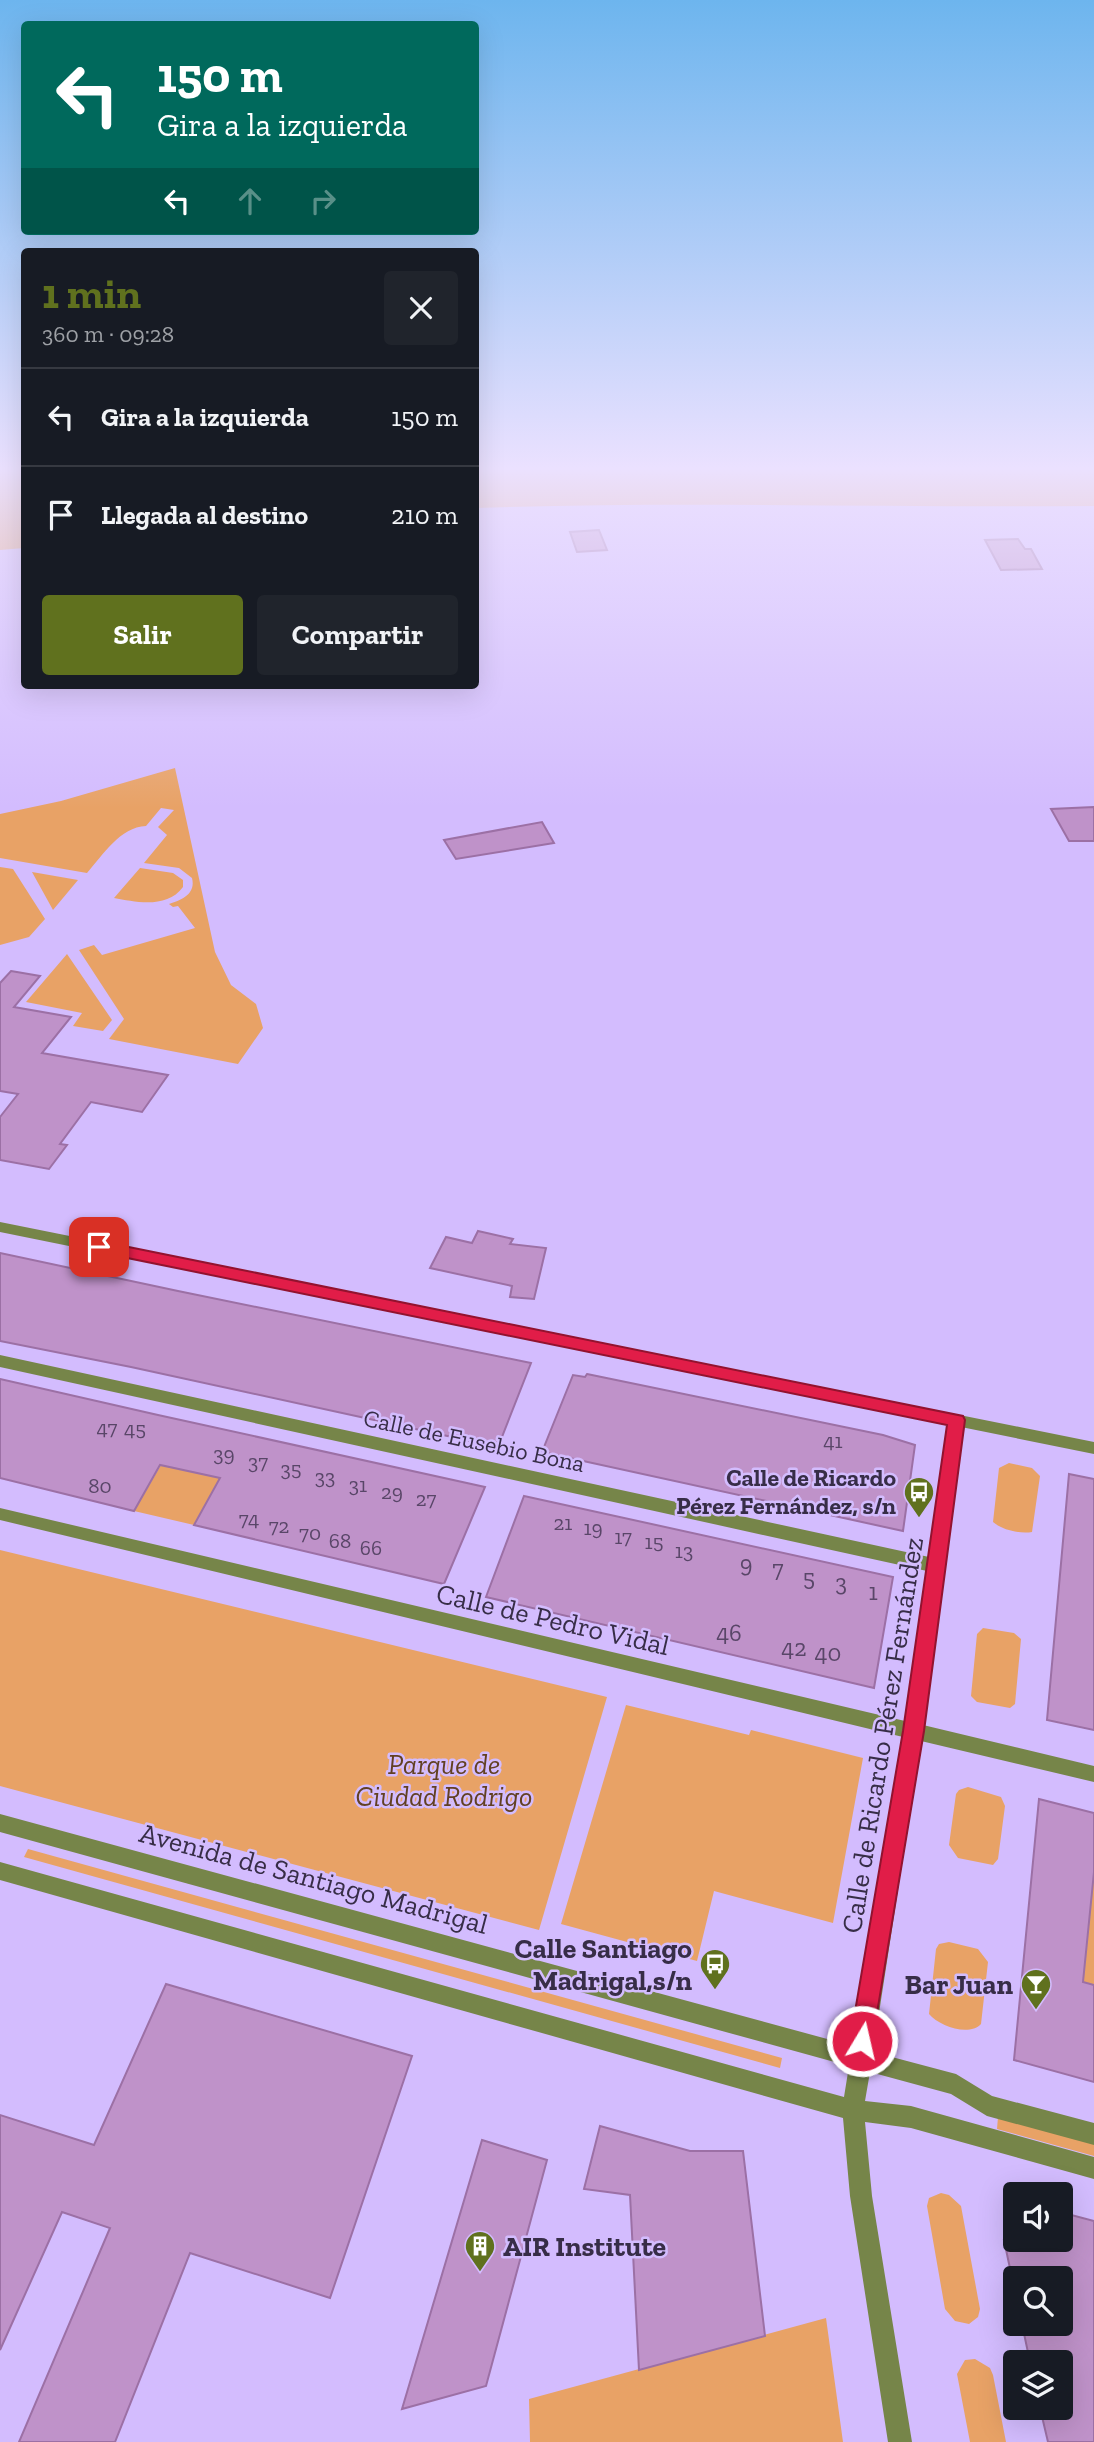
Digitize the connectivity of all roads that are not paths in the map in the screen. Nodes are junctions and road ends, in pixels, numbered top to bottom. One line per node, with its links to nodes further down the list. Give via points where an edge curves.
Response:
1 (0, 1227): 3 (street)
2 (0, 1361): 6 (street, Calle de Eusebio Bona)
3 (957, 1420): 4 (street); 6 (street, Calle de Ricardo Pérez Fernández)
4 (1094, 1448)
5 (0, 1514): 7 (street, Calle de Pedro Vidal)
6 (937, 1566): 7 (street, Calle de Ricardo Pérez Fernández)
7 (914, 1731): 8 (street, Calle de Pedro Vidal); 11 (street, Calle de Ricardo Pérez Fernández)
8 (1094, 1774)
9 (0, 1823): 11 (street, Avenida de Santiago Madrigal)
10 (0, 1871): 12 (street)
11 (860, 2058): 12 (street, Calle de Ricardo Pérez Fernández); 13 (street, Avenida de Santiago Madrigal, via 956,2085 987,2105)
12 (853, 2110): 14 (street, via 911,2117); 15 (street, Calle de Ricardo Pérez Fernández, via 861,2196)
13 (1094, 2134)
14 (1094, 2168)
15 (900, 2442)

